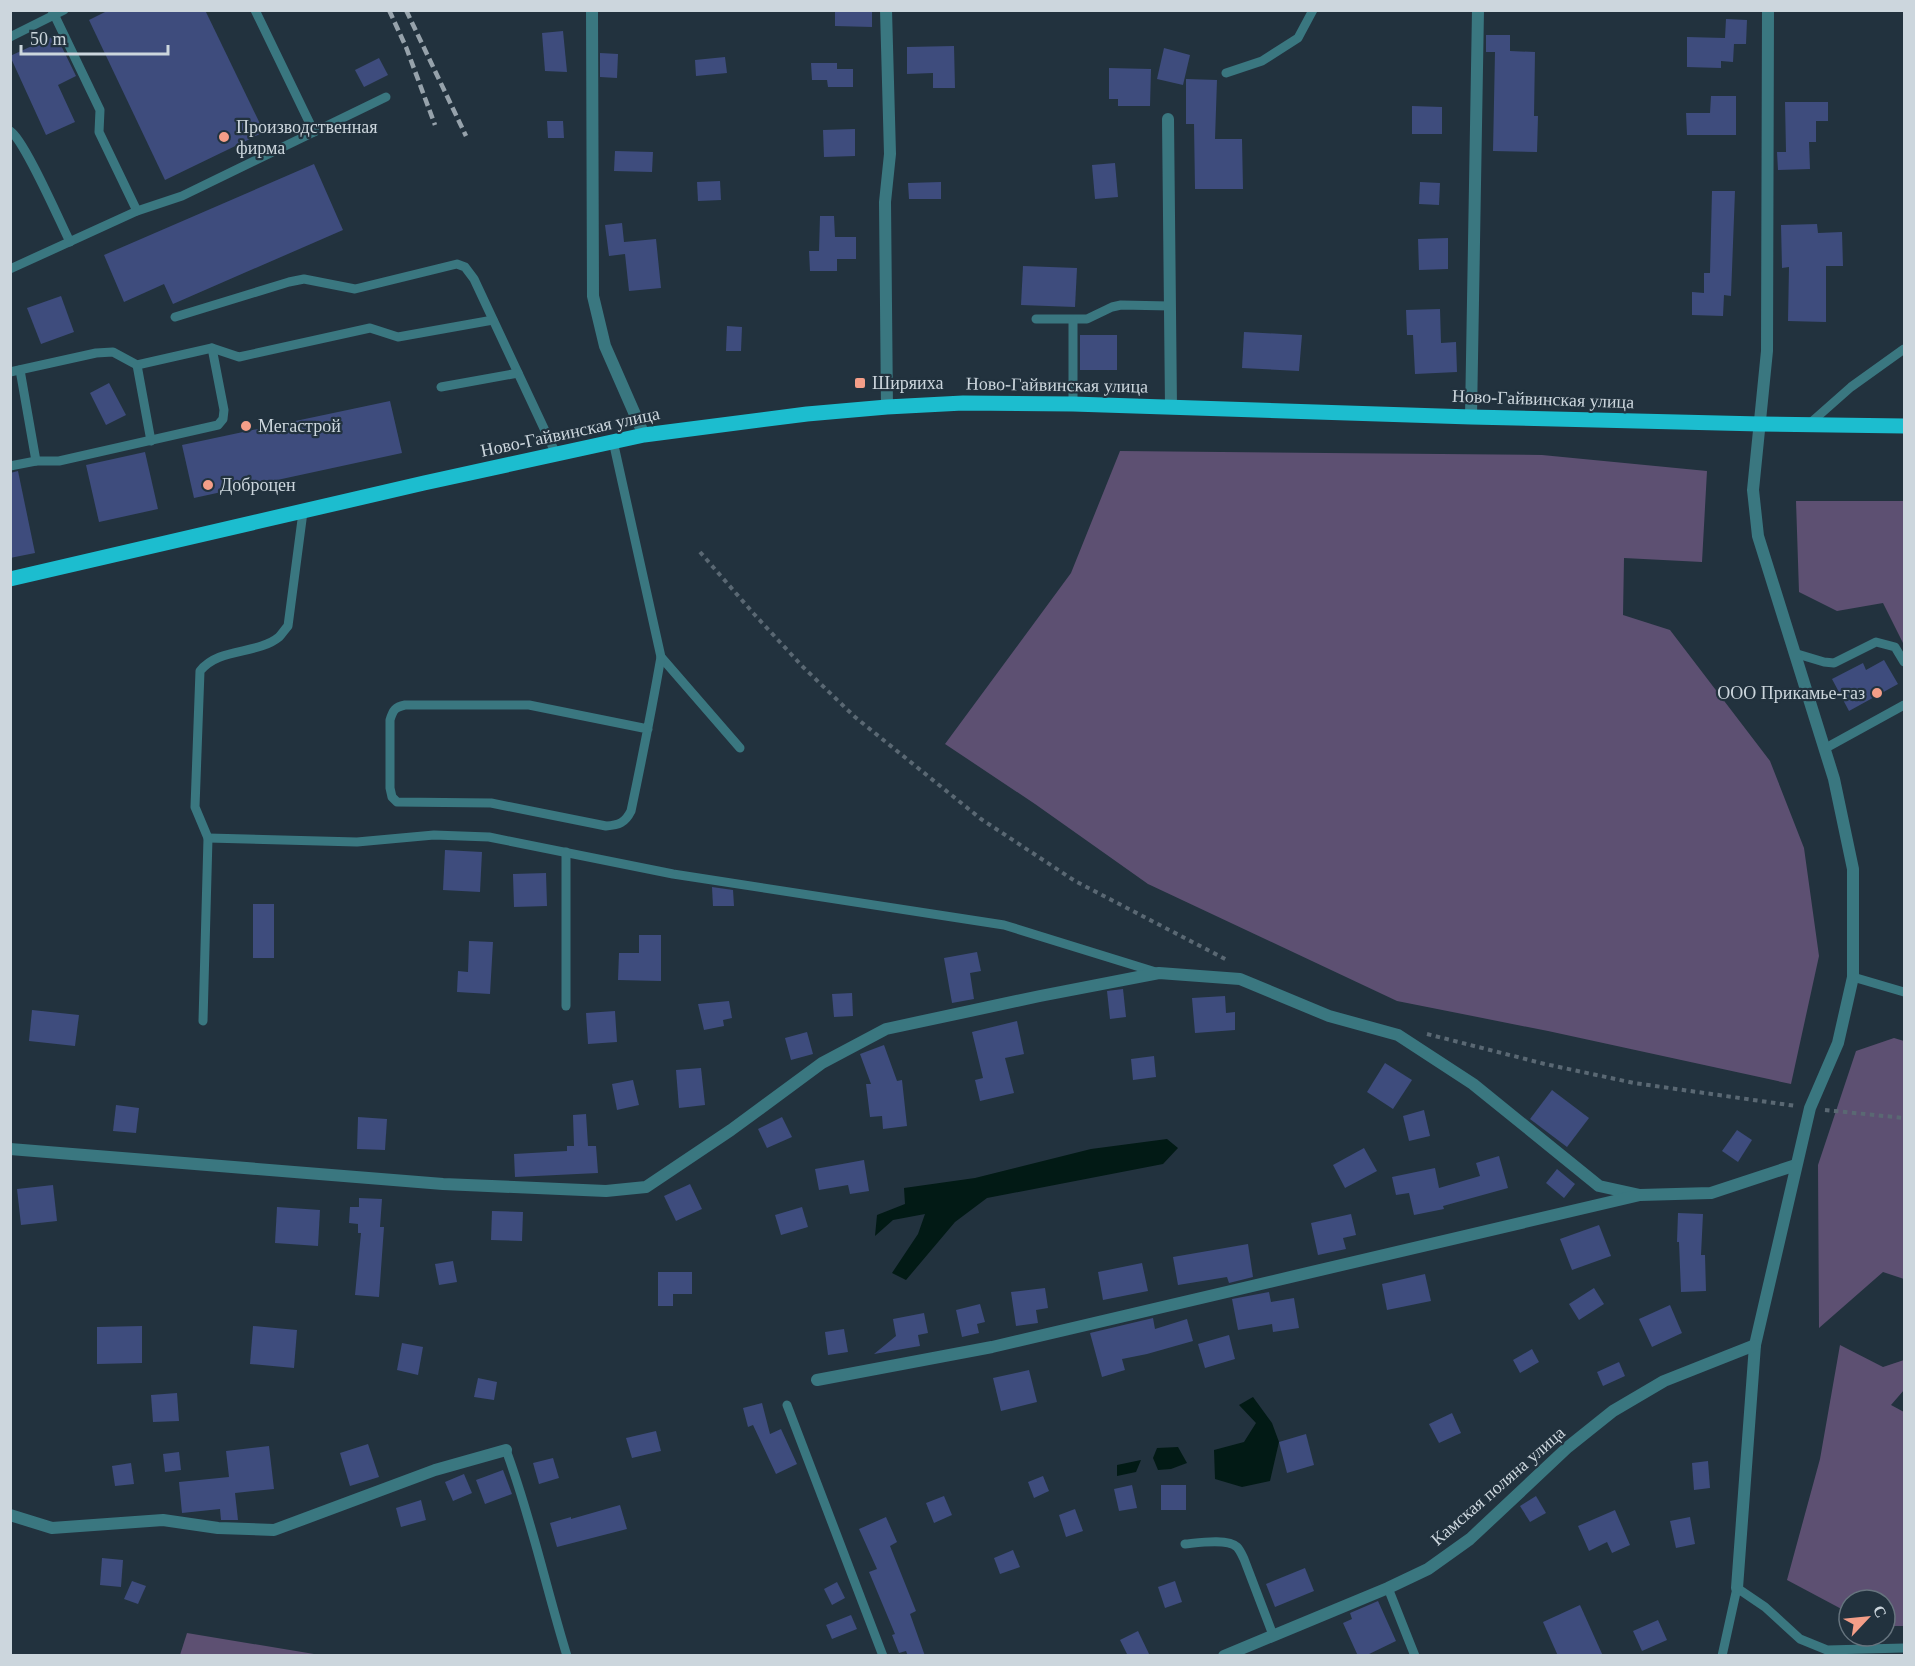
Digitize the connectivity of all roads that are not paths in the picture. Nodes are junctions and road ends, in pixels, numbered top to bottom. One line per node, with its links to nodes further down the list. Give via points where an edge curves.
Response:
1 (255, 10): 13 (lane)
2 (592, 10): 35 (street, via 593,296 605,346)
3 (886, 10): 29 (street, via 890,154 885,202)
4 (1313, 10): 9 (lane, via 1298,38 1262,61)
5 (1478, 10): 31 (street)
6 (1768, 10): 32 (street, via 1767,351)
7 (57, 12): 8 (lane); 14 (lane, via 100,110 99,132)
8 (10, 37)
9 (1226, 73)
10 (386, 97): 13 (lane)
11 (1168, 119): 17 (street)
12 (10, 131): 15 (lane, via 25,149)
13 (314, 132): 14 (lane, via 182,196)
14 (137, 211): 15 (lane)
15 (70, 242): 16 (lane)
16 (10, 269)
17 (1170, 306): 21 (lane, via 1121,305 1087,319); 30 (street)
18 (175, 317): 19 (lane, via 304,279 355,289 457,264 465,267 474,279)
19 (493, 320): 22 (lane, via 398,337 370,328 239,357); 26 (lane)
20 (1036, 320): 21 (lane)
21 (1073, 320): 28 (lane)
22 (212, 348): 24 (lane); 36 (lane, via 223,419 211,428)
23 (1905, 349): 33 (lane, via 1851,387)
24 (137, 365): 25 (lane, via 113,352); 36 (lane)
25 (15, 371): 39 (lane)
26 (518, 373): 27 (lane); 38 (lane)
27 (441, 387)
28 (1073, 404): 29 (main road, Ново-Гайвинская улица); 30 (main road, Ново-Гайвинская улица)
29 (887, 406): 35 (main road, Ново-Гайвинская улица)
30 (1171, 407): 31 (main road, Ново-Гайвинская улица)
31 (1471, 417): 32 (main road, Ново-Гайвинская улица)
32 (1760, 424): 33 (main road, Ново-Гайвинская улица); 43 (street, via 1753,490 1758,536)
33 (1808, 425): 34 (main road, Ново-Гайвинская улица)
34 (1905, 426)
35 (644, 435): 37 (main road, Ново-Гайвинская улица)
36 (151, 441): 39 (lane, via 59,461)
37 (613, 441): 38 (main road, Ново-Гайвинская улица); 44 (lane)
38 (556, 454): 41 (main road, Ново-Гайвинская улица)
39 (36, 461): 40 (lane)
40 (10, 466)
41 (303, 512): 42 (main road, Ново-Гайвинская улица); 50 (lane, via 288,626 270,643 216,658 200,671 195,807)
42 (10, 579)
43 (1794, 653): 45 (lane, via 1834,663 1876,642 1896,647); 49 (street)
44 (661, 657): 47 (lane); 48 (lane)
45 (1905, 662)
46 (1905, 705): 49 (lane)
47 (648, 729): 47 (lane, via 631,811 618,825 606,826 491,803 404,803 392,797 390,720 398,706 529,705)
48 (740, 748)
49 (1824, 749): 53 (street, via 1853,869)
50 (208, 838): 51 (lane, via 357,842 434,836 489,837); 56 (lane)
51 (566, 852): 52 (lane, via 673,874 1004,925); 55 (lane)
52 (1159, 973): 57 (street, via 886,1029 822,1063 646,1187 606,1191 443,1184); 59 (street, via 1240,979 1329,1016 1398,1035 1473,1084 1599,1186)
53 (1853, 977): 54 (lane); 58 (street, via 1838,1043 1810,1108)
54 (1905, 992)
55 (566, 1005)
56 (203, 1021)
57 (10, 1149)
58 (1796, 1165): 59 (street, via 1711,1192); 60 (street)
59 (1640, 1195): 61 (street, via 992,1347)
60 (1755, 1346): 66 (street); 67 (street, Камская поляна улица, via 1664,1381 1613,1411 1568,1447 1470,1539 1428,1569)
61 (817, 1380)
62 (787, 1405): 71 (lane)
63 (506, 1450): 64 (street, via 435,1470 274,1530 218,1528 163,1520 52,1528); 70 (lane, via 519,1483)
64 (10, 1515)
65 (1185, 1544): 68 (lane, via 1221,1542 1238,1548)
66 (1737, 1587): 69 (lane, via 1800,1639 1827,1650); 74 (lane)
67 (1388, 1588): 68 (street, Камская поляна улица); 73 (lane)
68 (1273, 1635): 72 (street, Камская поляна улица)
69 (1905, 1648)
70 (567, 1656)
71 (883, 1656)
72 (1224, 1656)
73 (1415, 1656)
74 (1722, 1656)

